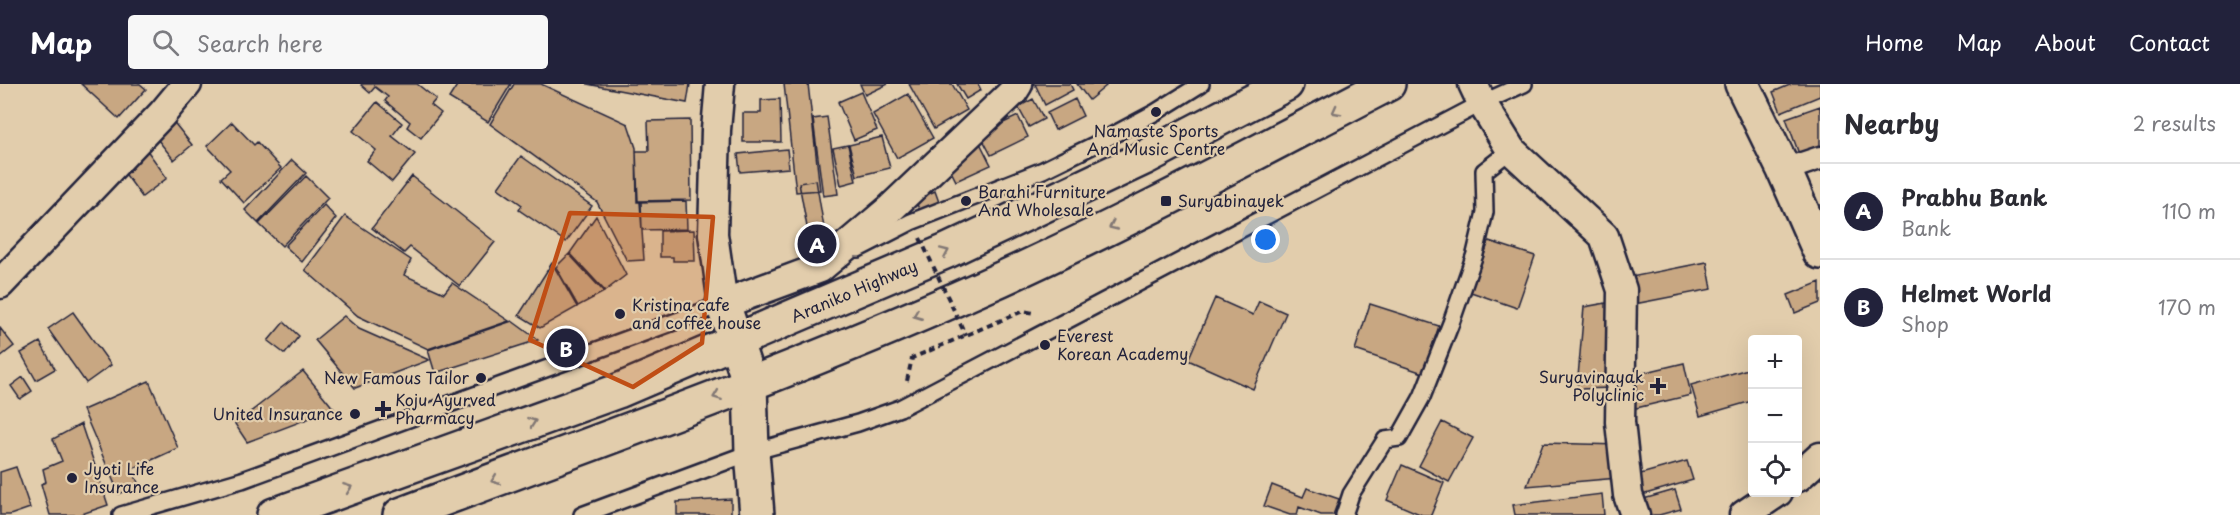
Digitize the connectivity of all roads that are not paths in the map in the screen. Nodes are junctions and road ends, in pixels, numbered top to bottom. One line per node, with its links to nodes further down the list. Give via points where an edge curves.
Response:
1 (188, 84): 15 (street)
2 (720, 84): 16 (street, via 713,234)
3 (1018, 84): 14 (street, via 890,209)
4 (1201, 84): 14 (lane, via 1072,156 910,222)
5 (1286, 84): 17 (main road, Araniko Highway, one-way to 5, via 958,246 1146,158)
6 (1388, 84): 18 (main road, one-way to 18, via 1166,201 991,284)
7 (1524, 84): 9 (lane)
8 (1742, 84): 12 (main road)
9 (1478, 94): 10 (street); 19 (lane, via 900,408)
10 (1511, 150): 28 (lane, via 1485,171 1485,212 1475,254 1422,397 1400,438 1385,440 1351,494); 29 (street, via 1604,236 1622,290 1620,422 1628,495)
11 (1820, 158): 12 (street)
12 (1784, 170): 13 (main road)
13 (1820, 252)
14 (820, 268): 16 (street)
15 (0, 284)
16 (723, 304): 17 (main road); 23 (lane, via 242,480)
17 (734, 342): 18 (main road); 24 (main road, Araniko Highway, one-way to 17, via 618,391)
18 (750, 384): 19 (main road); 25 (main road, one-way to 25)
19 (752, 452): 26 (lane); 27 (main road)
20 (1820, 457): 21 (street)
21 (1802, 473)
22 (1771, 497): 30 (street)
23 (121, 515)
24 (274, 515)
25 (400, 515)
26 (582, 515)
27 (757, 515)
28 (1344, 515)
29 (1635, 515)
30 (1744, 515)

